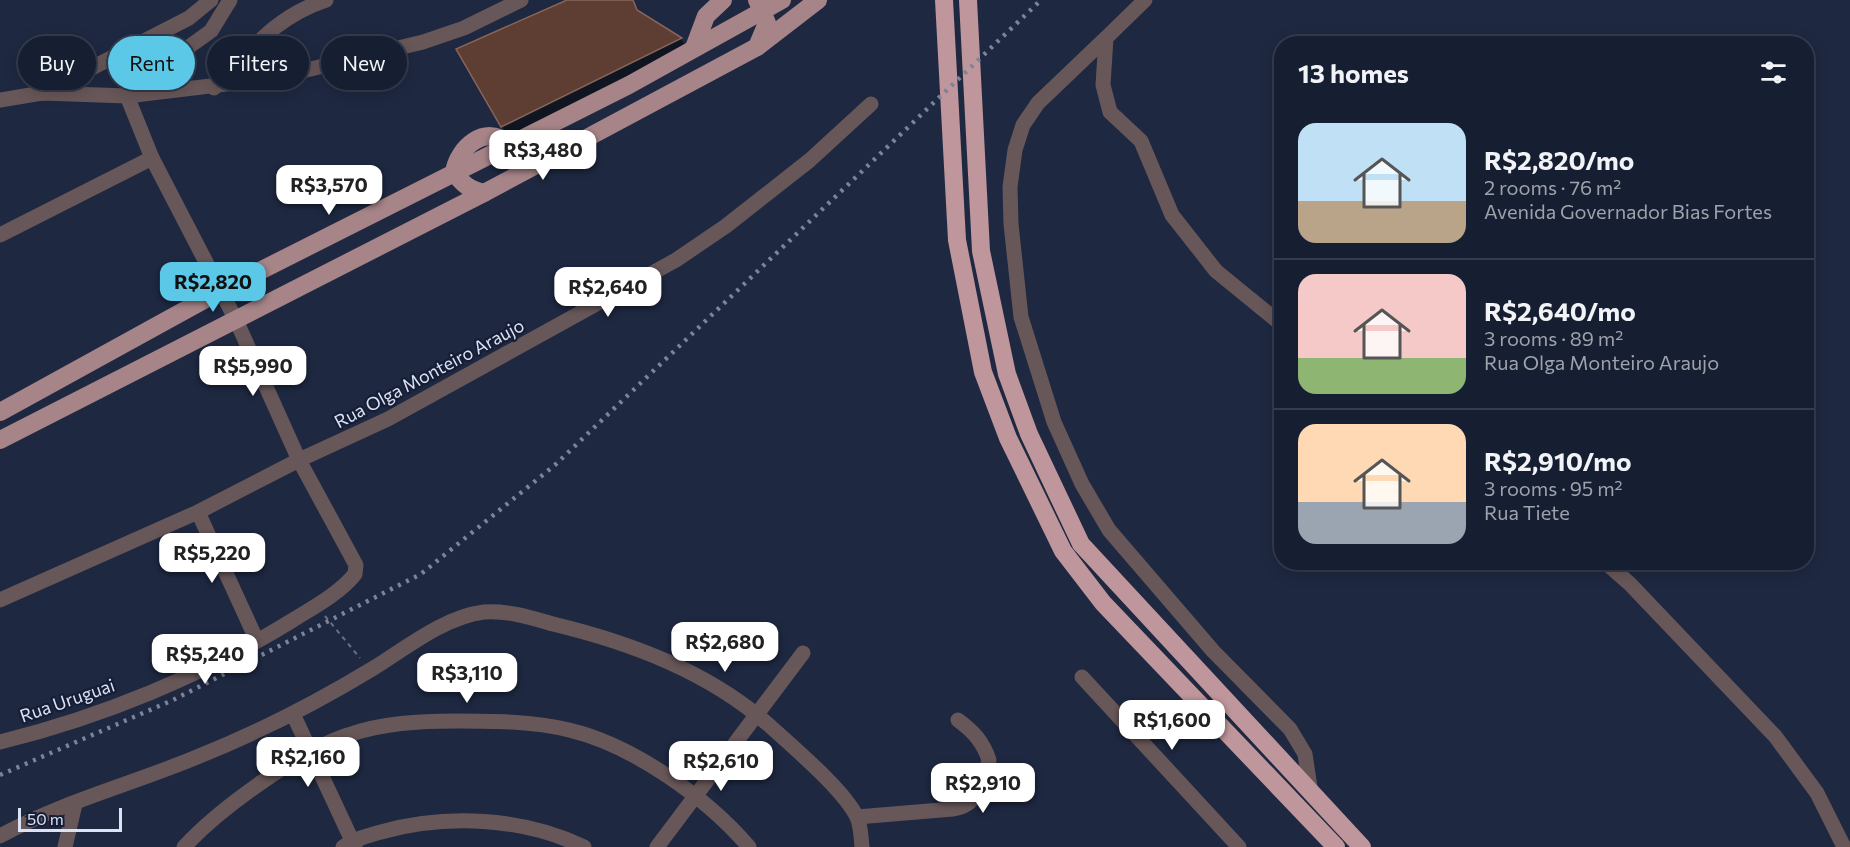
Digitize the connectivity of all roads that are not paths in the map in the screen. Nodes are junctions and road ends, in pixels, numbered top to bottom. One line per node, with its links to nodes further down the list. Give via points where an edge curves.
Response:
1 (211, 0): 18 (street, via 189,18)
2 (230, 0): 19 (street, via 211,31)
3 (326, 0): 12 (street, via 284,18)
4 (521, 0): 16 (street, via 464,28 423,42)
5 (723, 0): 15 (main road, via 706,16)
6 (782, 0): 9 (main road)
7 (818, 0): 14 (main road)
8 (1145, 0): 13 (street)
9 (761, 6): 14 (main road, via 767,23); 15 (main road)
10 (944, 8): 56 (highway, via 957,240 983,372 1008,438 1063,551 1103,603)
11 (969, 8): 43 (highway, via 981,251 1007,374 1029,434 1081,544)
12 (264, 36)
13 (1106, 38): 27 (street, via 1103,85 1110,112 1141,141 1172,215 1216,271); 43 (street, via 1038,103 1023,125 1015,150 1011,224 1021,317 1054,422 1082,484 1109,530 1213,651 1290,729 1305,753)
14 (757, 47): 24 (main road)
15 (694, 48): 23 (main road, via 629,86)
16 (309, 69)
17 (207, 89): 19 (street)
18 (42, 93): 19 (street); 20 (street)
19 (127, 96): 22 (street)
20 (0, 100)
21 (871, 104): 31 (street, Rua Olga Monteiro Araujo, via 810,160 676,260 388,419)
22 (152, 158): 25 (street); 26 (street)
23 (454, 172): 24 (main road, via 466,187); 26 (main road)
24 (484, 193): 28 (main road)
25 (0, 235)
26 (220, 291): 28 (street); 29 (main road)
27 (1274, 318)
28 (236, 320): 30 (main road); 31 (street)
29 (0, 412)
30 (3, 432)
31 (299, 460): 32 (street, Rua Olga Monteiro Araujo); 35 (street, Rua Uruguai, via 356,565 355,574 316,605)
32 (198, 512): 34 (street, Rua Olga Monteiro Araujo); 35 (street)
33 (1614, 570): 58 (street, via 1775,736 1817,793)
34 (0, 600)
35 (256, 641): 41 (street, Rua Uruguai, via 140,695)
36 (802, 653): 39 (street)
37 (1082, 676): 55 (street)
38 (293, 714): 39 (street, via 412,643 471,615 504,613 597,634 676,665 708,680); 42 (street); 45 (street, via 197,757)
39 (758, 716): 44 (street); 46 (street, via 801,754)
40 (958, 720): 46 (street, via 984,744 989,760 976,797 968,805)
41 (0, 742)
42 (309, 752): 44 (street, via 348,735 422,721 529,723 570,730 604,742); 48 (street); 50 (street, via 203,827)
43 (1311, 794): 57 (highway)
44 (696, 797): 52 (street); 53 (street)
45 (75, 804): 47 (street, via 30,819); 49 (street)
46 (857, 817): 54 (street)
47 (0, 836)
48 (350, 845): 51 (street, via 410,824 472,821 542,832)
49 (65, 847)
50 (184, 847)
51 (584, 847)
52 (657, 847)
53 (749, 847)
54 (862, 847)
55 (1239, 847)
56 (1336, 847)
57 (1362, 847)
58 (1844, 847)

